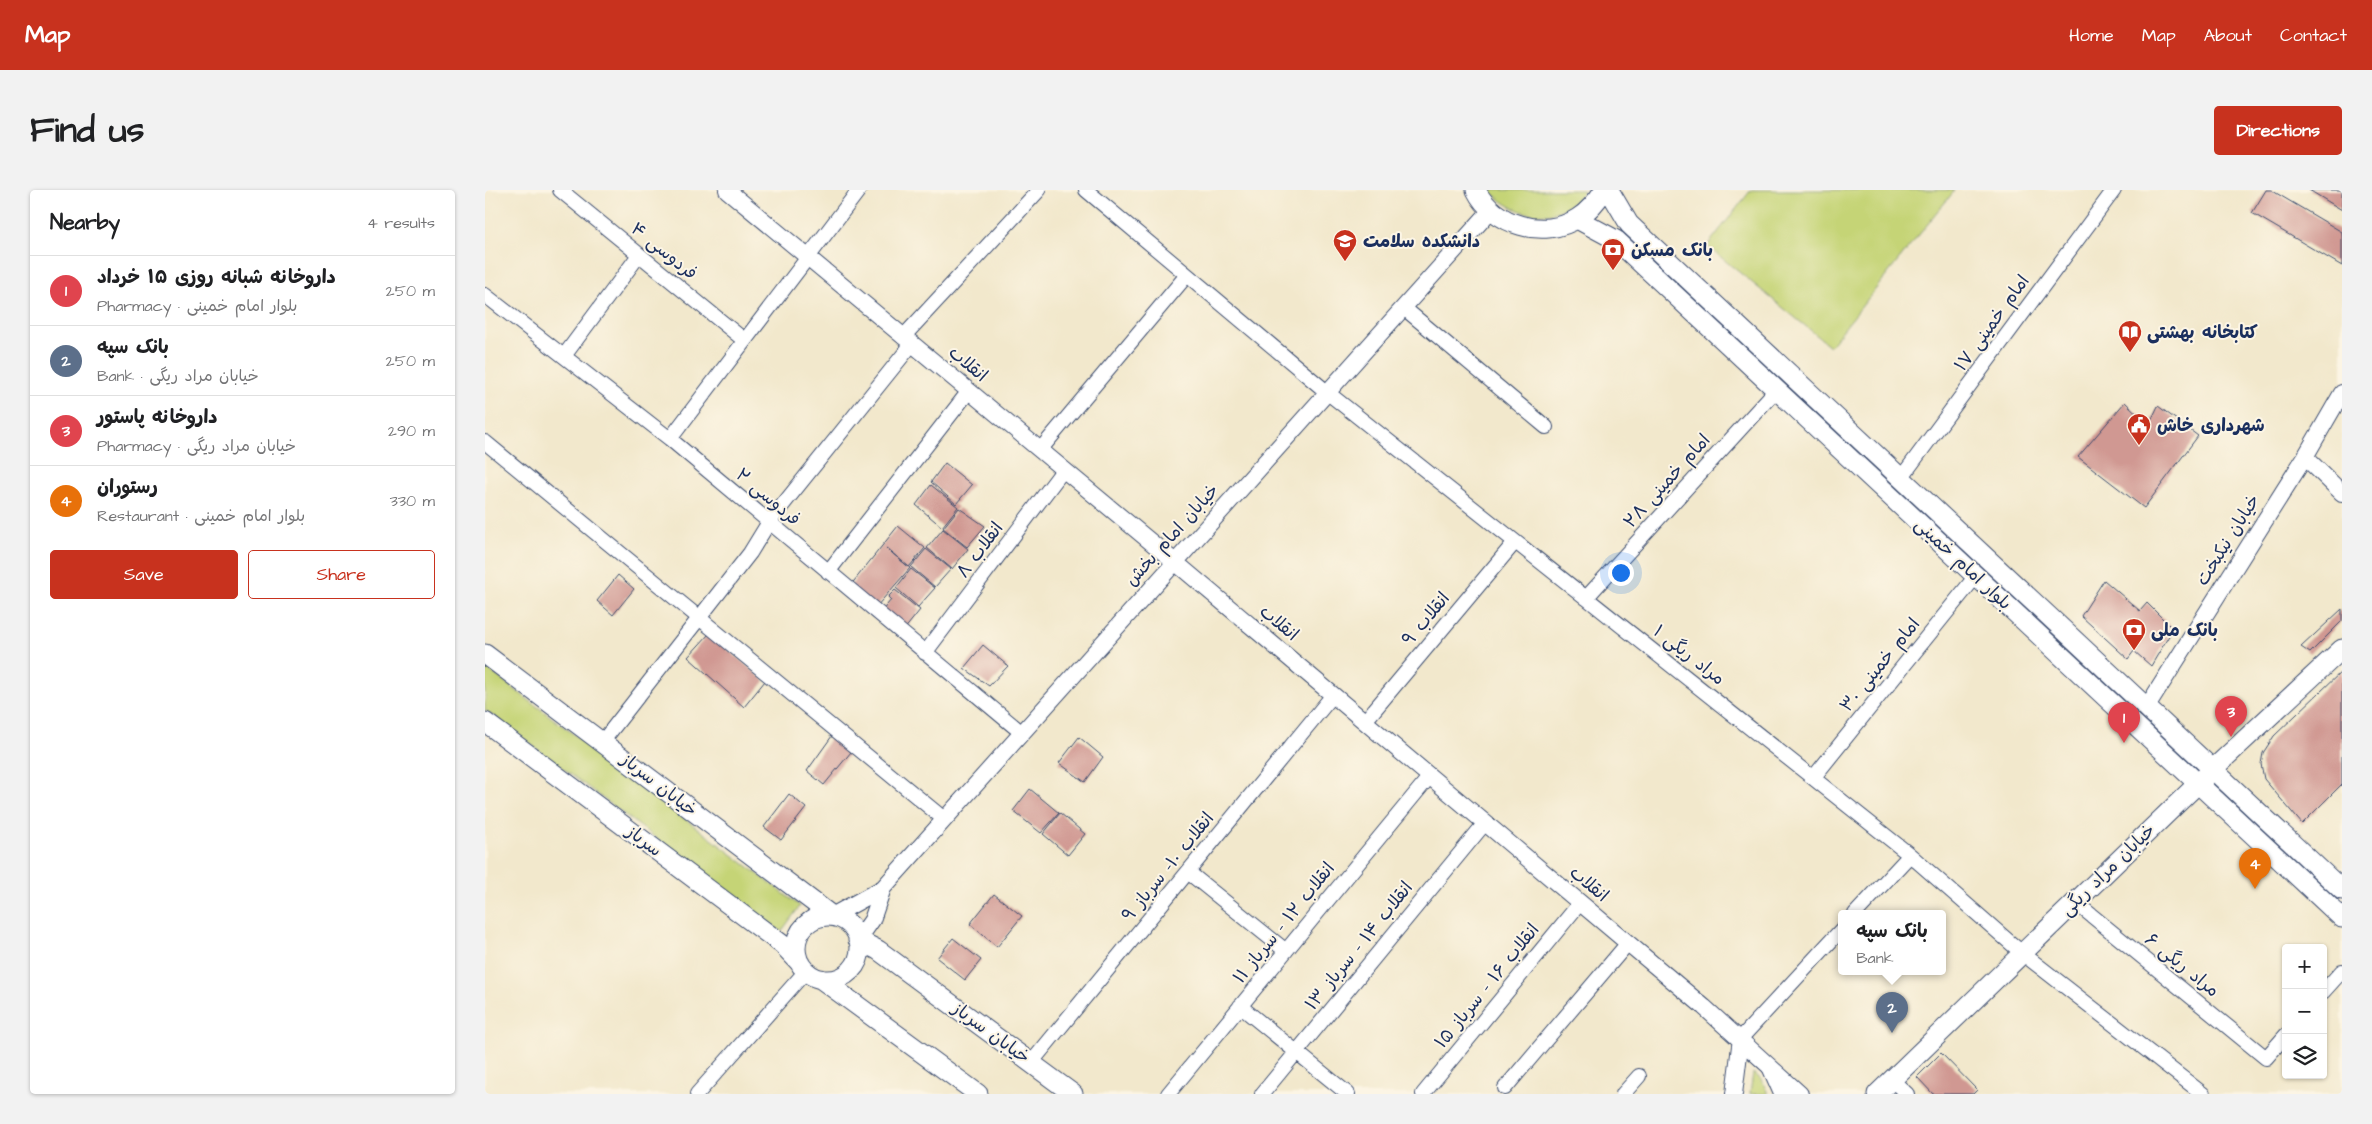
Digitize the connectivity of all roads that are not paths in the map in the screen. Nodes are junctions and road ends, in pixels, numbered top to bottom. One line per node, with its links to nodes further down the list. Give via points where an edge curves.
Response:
1 (560, 190): 12 (street, فردوسی ۴)
2 (727, 190): 13 (street, انقلاب)
3 (859, 190): 13 (street)
4 (1039, 190): 18 (street)
5 (1086, 190): 14 (street, مراد ریگی ۱)
6 (1476, 190): 10 (main road)
7 (1604, 190): 11 (main road, via 1594,205)
8 (1609, 190): 30 (main road, بلوار امام خمینی, via 1629,224)
9 (2114, 190): 30 (street, امام خمینی ۱۷)
10 (1491, 210): 11 (main road, via 1510,222 1532,228 1555,227); 16 (street, خیابان امام بخش)
11 (1577, 219): 20 (main road, بلوار امام خمینی, via 1616,240)
12 (639, 254): 17 (street, فردوسی ۴); 19 (street)
13 (807, 258): 17 (street); 18 (street, انقلاب)
14 (1187, 275): 22 (street, مراد ریگی ۱); 27 (street)
15 (485, 295): 19 (street, فردوسی ۲)
16 (1403, 308): 22 (street, خیابان امام بخش); 24 (street)
17 (745, 340): 25 (street)
18 (908, 340): 21 (street, انقلاب); 32 (street)
19 (564, 356): 25 (street, فردوسی ۲)
20 (1776, 390): 36 (main road, بلوار امام خمینی); 37 (street, امام خمینی ۲۸)
21 (969, 391): 27 (street, انقلاب); 35 (street)
22 (1328, 392): 33 (street, مراد ریگی ۱); 34 (street, خیابان امام بخش)
23 (2342, 393): 28 (street, خیابان نیکبخت)
24 (1546, 427)
25 (670, 439): 32 (street, فردوسی ۲)
26 (485, 442): 38 (street)
27 (1040, 450): 29 (street, انقلاب)
28 (2305, 457): 31 (street); 43 (street, خیابان نیکبخت)
29 (1064, 469): 34 (street, انقلاب); 40 (street, انقلاب ۸)
30 (1901, 478): 43 (main road, بلوار امام خمینی)
31 (2342, 493)
32 (769, 522): 35 (street, فردوسی ۲); 38 (street, via 750,553)
33 (1515, 542): 37 (street, مراد ریگی ۱); 44 (street, انقلاب ۹)
34 (1175, 562): 42 (street, انقلاب); 46 (street, خیابان امام بخش)
35 (829, 572): 40 (street, فردوسی ۲)
36 (1976, 576): 50 (street, امام خمینی ۳۰); 51 (main road, بلوار امام خمینی)
37 (1586, 598): 50 (street, مراد ریگی ۱)
38 (699, 618): 47 (street); 52 (street)
39 (2342, 649): 48 (main road, خیابان مراد ریگی)
40 (925, 653): 46 (street, فردوسی ۲)
41 (485, 654): 47 (main road, خیابان سرباز)
42 (1333, 695): 44 (street, انقلاب); 55 (street, انقلاب ۱۰- سرباز ۹)
43 (2147, 708): 48 (main road, بلوار امام خمینی)
44 (1365, 721): 49 (street, انقلاب)
45 (485, 722): 68 (main road, سرباز, via 783,945)
46 (1022, 733): 52 (street, خیابان امام بخش)
47 (603, 741): 61 (main road, خیابان سرباز)
48 (2213, 769): 51 (main road, خیابان مراد ریگی); 57 (main road, بلوار امام خمینی)
49 (1429, 776): 53 (street, انقلاب); 66 (street, انقلاب ۱۲ - سرباز ۱۱)
50 (1813, 778): 54 (street, مراد ریگی ۱)
51 (2198, 784): 58 (main road, خیابان مراد ریگی); 62 (main road, بلوار امام خمینی)
52 (944, 820): 56 (street, خیابان امام بخش)
53 (1485, 823): 59 (street, انقلاب); 74 (street, انقلاب ۱۴ - سرباز ۱۳)
54 (1910, 855): 60 (street); 67 (street, مراد ریگی ۱)
55 (1188, 872): 66 (street); 75 (street, انقلاب ۱۰- سرباز ۹)
56 (883, 888): 61 (street); 64 (street, via 872,920)
57 (2342, 890)
58 (2075, 902): 67 (main road, خیابان مراد ریگی); 73 (street, مراد ریگی ۶, via 2266,1058)
59 (1580, 903): 65 (street, انقلاب); 86 (street, انقلاب ۱۶ - سرباز ۱۵)
60 (1859, 910)
61 (833, 916): 64 (main road, via 851,925); 68 (main road, via 813,920 799,934 797,954)
62 (2342, 918)
63 (1838, 933): 72 (street)
64 (859, 940): 68 (main road, via 859,956 847,974 837,978); 75 (main road, خیابان سرباز, via 878,950)
65 (1627, 943): 72 (street, انقلاب); 79 (street)
66 (1285, 951): 71 (street, انقلاب ۱۲ - سرباز ۱۱)
67 (2022, 954): 78 (main road, خیابان مراد ریگی); 93 (street, مراد ریگی ۱)
68 (809, 971): 80 (street); 81 (main road, سرباز)
69 (2342, 971): 70 (street)
70 (2326, 989)
71 (1240, 1006): 74 (street); 83 (street, انقلاب ۱۲ - سرباز ۱۱)
72 (1741, 1038): 76 (street, انقلاب); 88 (street)
73 (2282, 1040)
74 (1296, 1052): 84 (street, انقلاب ۱۴ - سرباز ۱۳); 85 (street)
75 (1031, 1063): 82 (main road, خیابان سرباز)
76 (1768, 1064): 89 (street); 90 (street, انقلاب)
77 (1639, 1076): 87 (street)
78 (1891, 1079): 91 (main road, خیابان مراد ریگی); 92 (street)
79 (1505, 1088)
80 (697, 1094)
81 (978, 1094)
82 (1073, 1094)
83 (1168, 1094)
84 (1262, 1094)
85 (1347, 1094)
86 (1423, 1094)
87 (1623, 1094)
88 (1733, 1094)
89 (1781, 1094)
90 (1800, 1094)
91 (1877, 1094)
92 (1907, 1094)
93 (2203, 1094)

